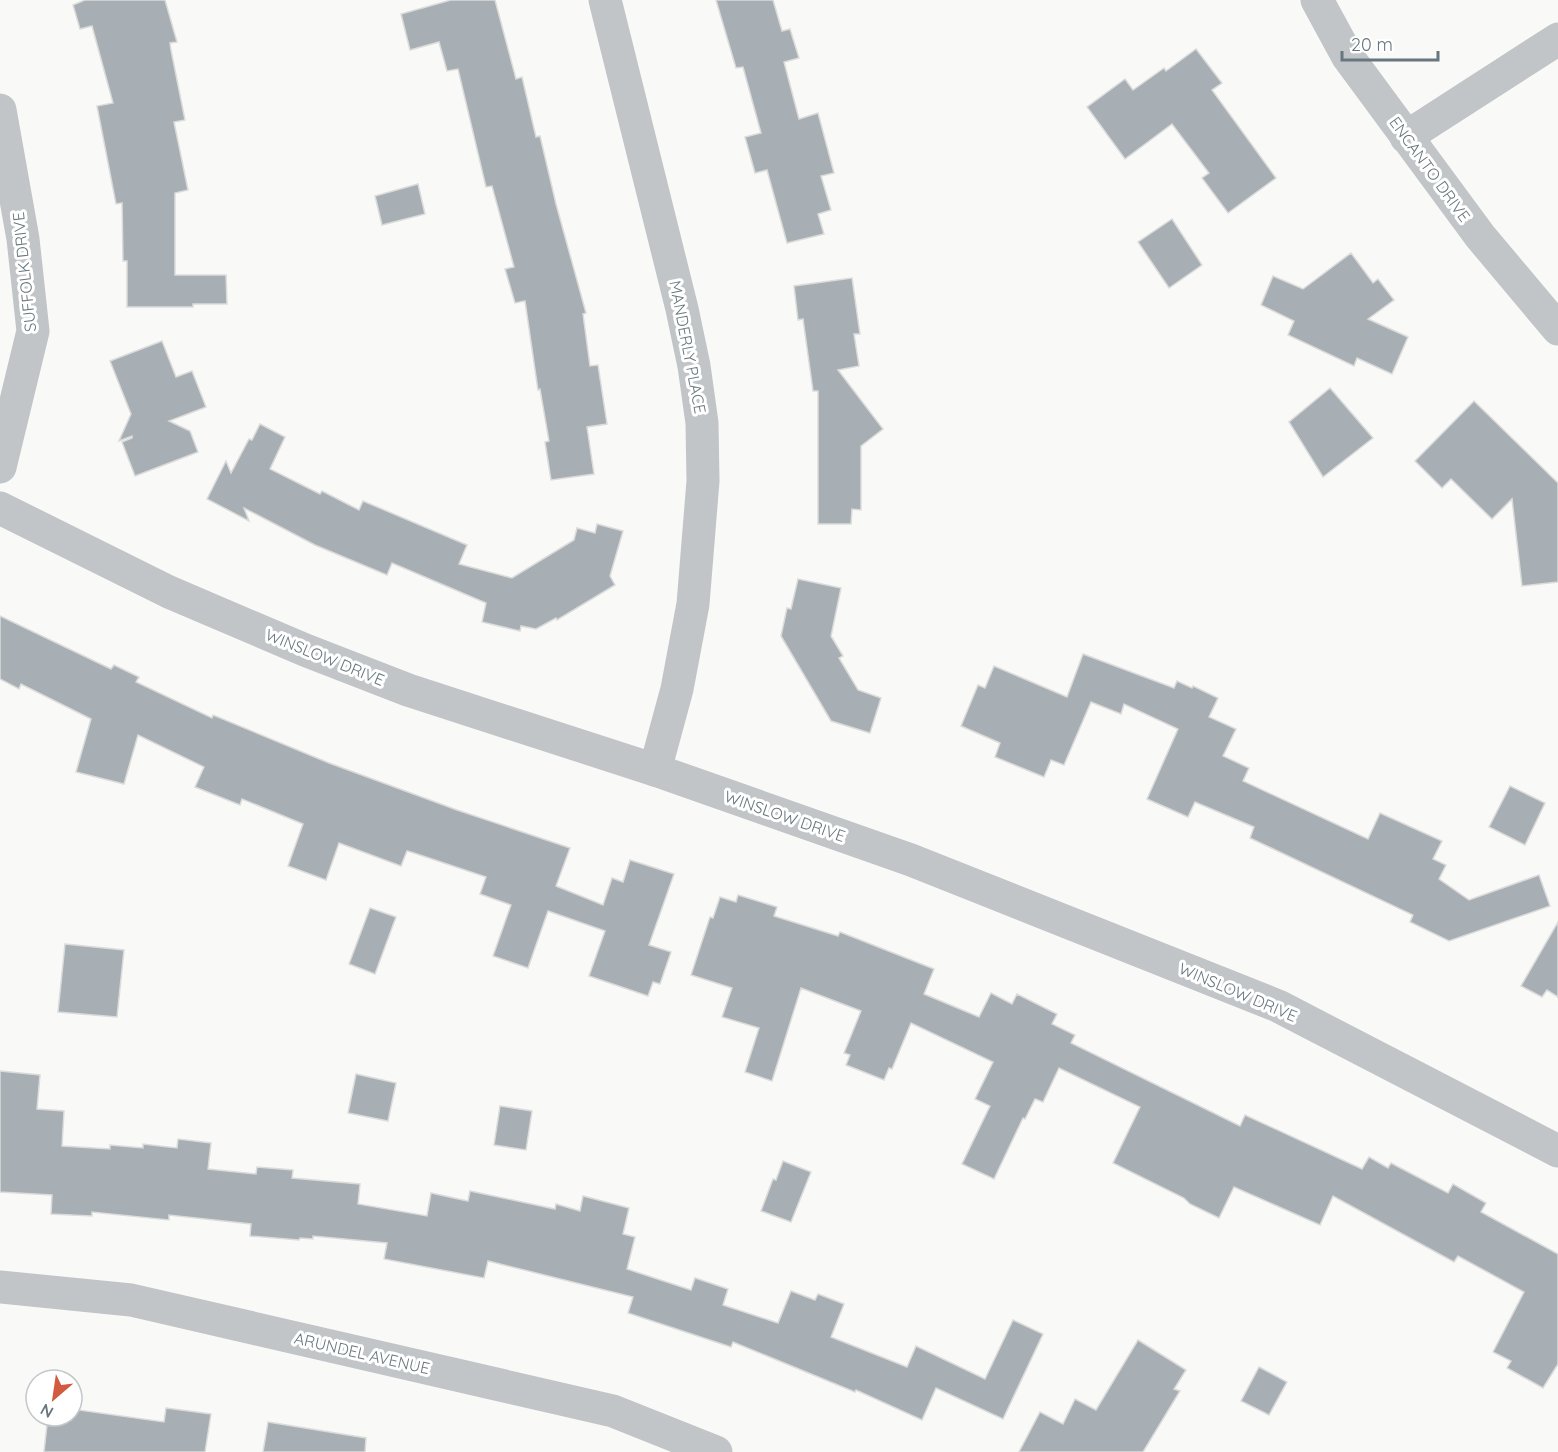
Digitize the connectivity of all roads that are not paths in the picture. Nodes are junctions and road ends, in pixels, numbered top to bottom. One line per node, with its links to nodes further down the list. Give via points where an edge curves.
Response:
1 (605, 0): 9 (street, MANDERLY PLACE, via 682,309 702,423 703,481 693,604 677,689)
2 (1317, 0): 5 (street, ENCANTO DRIVE, via 1348,57)
3 (1558, 39): 5 (street)
4 (0, 110): 7 (street, SUFFOLK DRIVE, via 23,239 33,331)
5 (1406, 137): 6 (street, ENCANTO DRIVE, via 1480,236)
6 (1558, 328)
7 (0, 467)
8 (0, 508): 9 (street, WINSLOW DRIVE, via 169,592 305,650 507,724)
9 (655, 770): 10 (street, WINSLOW DRIVE, via 912,860 1278,1006)
10 (1558, 1151)
11 (0, 1287): 12 (street, ARUNDEL AVENUE, via 131,1300 303,1339 613,1411)
12 (716, 1452)

